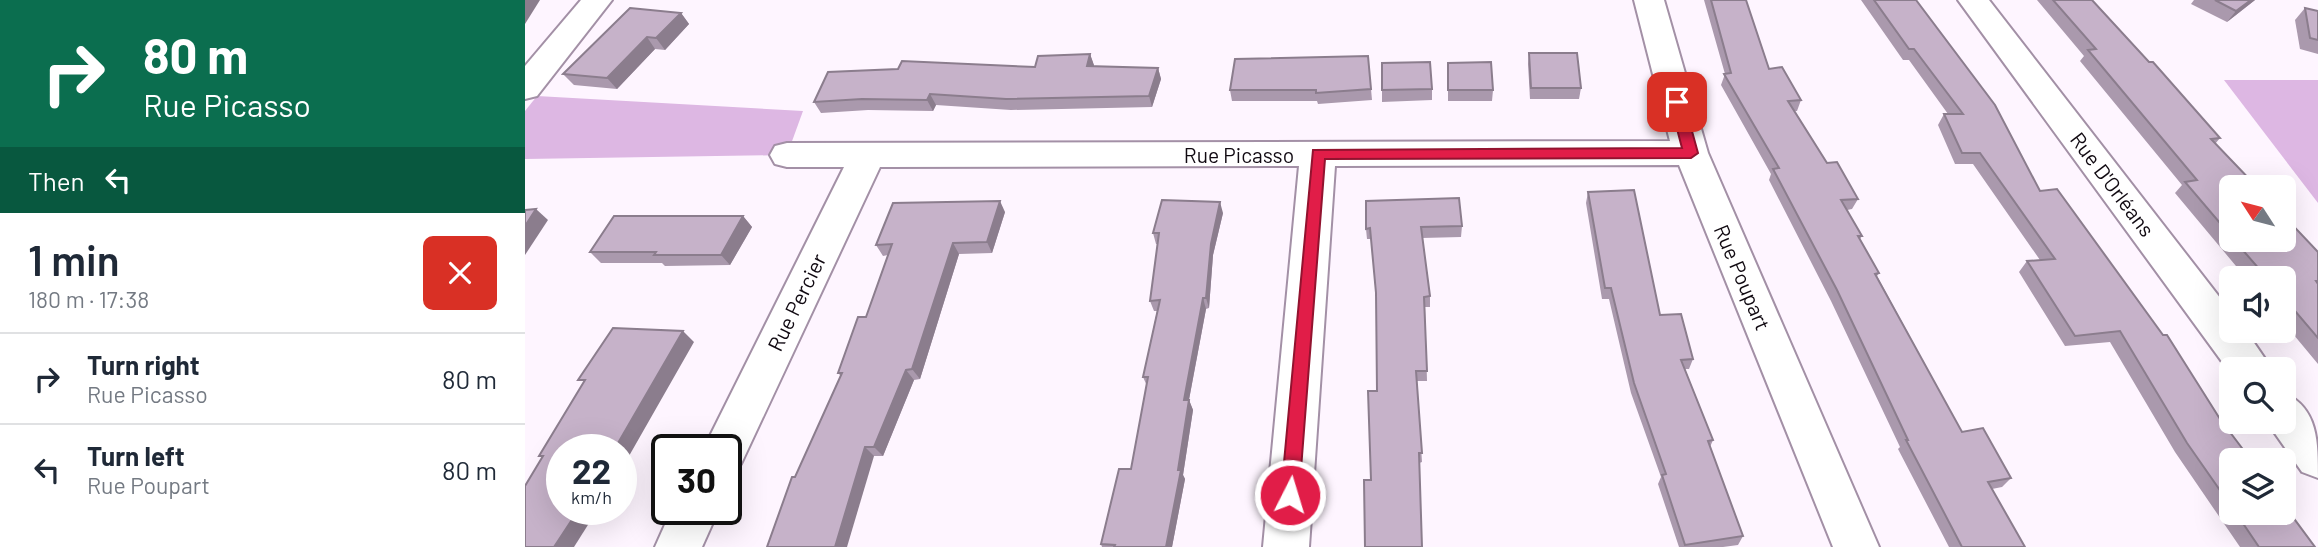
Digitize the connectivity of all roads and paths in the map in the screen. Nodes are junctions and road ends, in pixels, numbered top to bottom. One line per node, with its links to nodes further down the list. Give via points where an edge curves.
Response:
1 (597, 0): 4 (street)
2 (1649, 0): 5 (street, Rue Poupart)
3 (1973, 0): 9 (street, Rue D'Orléans)
4 (525, 88)
5 (1691, 153): 6 (street, Rue Picasso); 16 (street, Rue Poupart)
6 (1318, 154): 8 (street, Rue Picasso); 15 (street)
7 (787, 155): 8 (street, Rue Picasso)
8 (868, 155): 11 (street, Rue Percier)
9 (2243, 357)
10 (2296, 428): 12 (street)
11 (733, 434)
12 (2318, 458)
13 (689, 525): 14 (street)
14 (678, 547)
15 (1286, 547)
16 (1856, 547)

